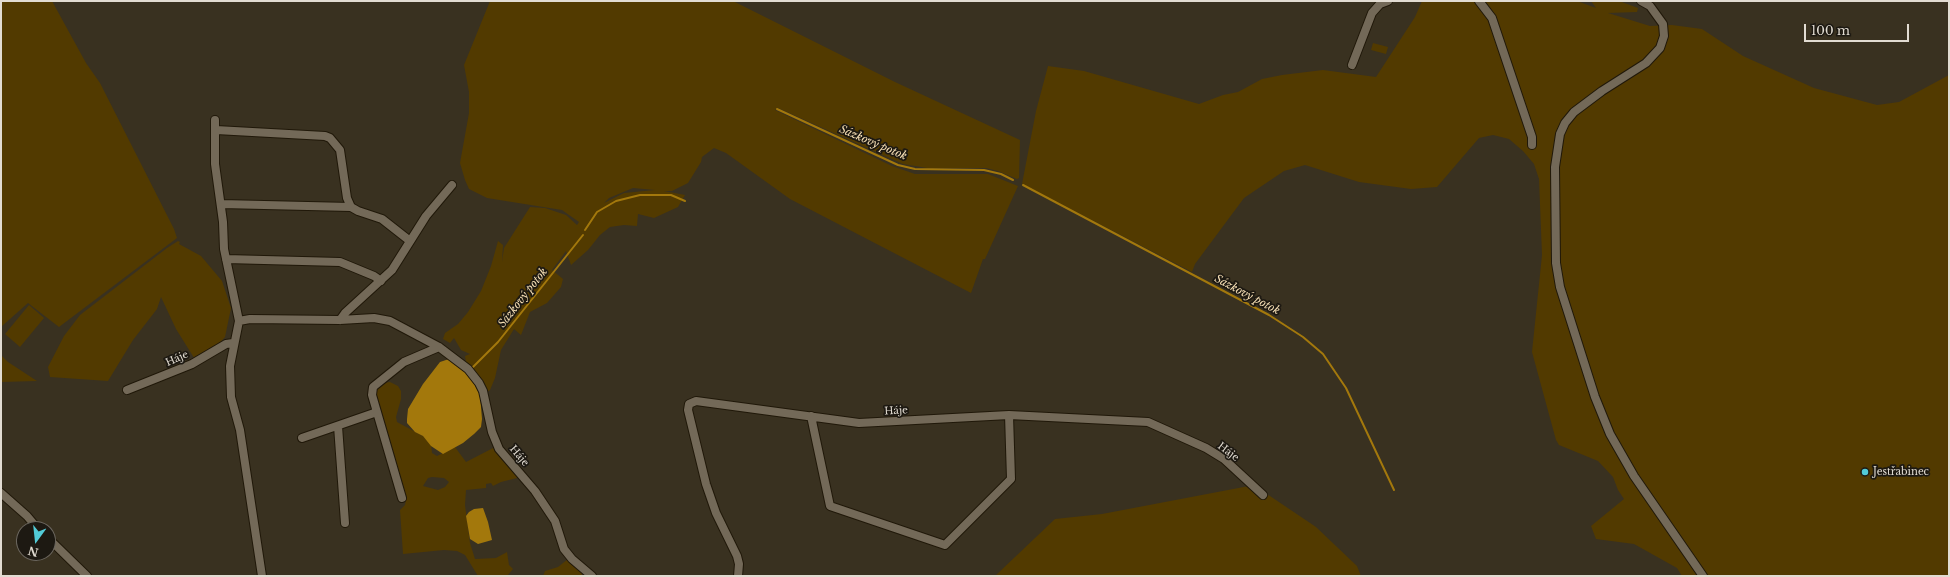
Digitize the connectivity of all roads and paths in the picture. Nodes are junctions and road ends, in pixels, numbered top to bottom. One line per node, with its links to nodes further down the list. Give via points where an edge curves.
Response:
1 (1388, 1): 4 (street, via 1380,4 1372,13)
2 (1479, 1): 7 (street, via 1492,18 1532,137)
3 (1641, 1): 34 (street, via 1650,6 1662,24 1664,36 1660,48 1646,63 1574,112 1560,134 1555,167 1556,263 1560,287 1595,397 1610,434 1634,476)
4 (1352, 65)
5 (215, 120): 6 (street)
6 (216, 130): 9 (street, via 215,164); 10 (street, via 330,138 340,150 347,198)
7 (1532, 145)
8 (452, 185): 11 (street, via 426,216)
9 (221, 204): 10 (street); 12 (street)
10 (351, 207): 11 (street, via 382,219)
11 (410, 241): 13 (street, via 392,270)
12 (226, 259): 13 (street, via 340,262); 15 (street)
13 (381, 281): 14 (street)
14 (340, 320): 15 (street, Háje); 17 (street, Háje, via 374,318 390,321)
15 (239, 321): 16 (street)
16 (234, 343): 18 (street, Háje, via 226,344 192,364); 31 (street, via 230,366 231,397 240,430)
17 (439, 347): 19 (street, via 404,362 373,387 372,395); 32 (street, Háje, via 468,369 479,383 499,449 535,491 555,521 564,549)
18 (127, 390)
19 (377, 412): 22 (street); 26 (street)
20 (811, 416): 21 (street, Háje, via 859,423); 21 (street, via 830,506 945,544 1011,479); 33 (street, Háje, via 696,401 689,404 688,410 706,484 716,513 737,556)
21 (1009, 416): 25 (street, Háje, via 1148,422 1206,448 1224,459)
22 (338, 426): 23 (street); 28 (street)
23 (302, 438)
24 (1, 493): 27 (street)
25 (1263, 495)
26 (402, 498)
27 (31, 521)
28 (345, 523)
29 (56, 546): 30 (street)
30 (87, 576)
31 (262, 576)
32 (592, 576)
33 (738, 576)
34 (1703, 576)

